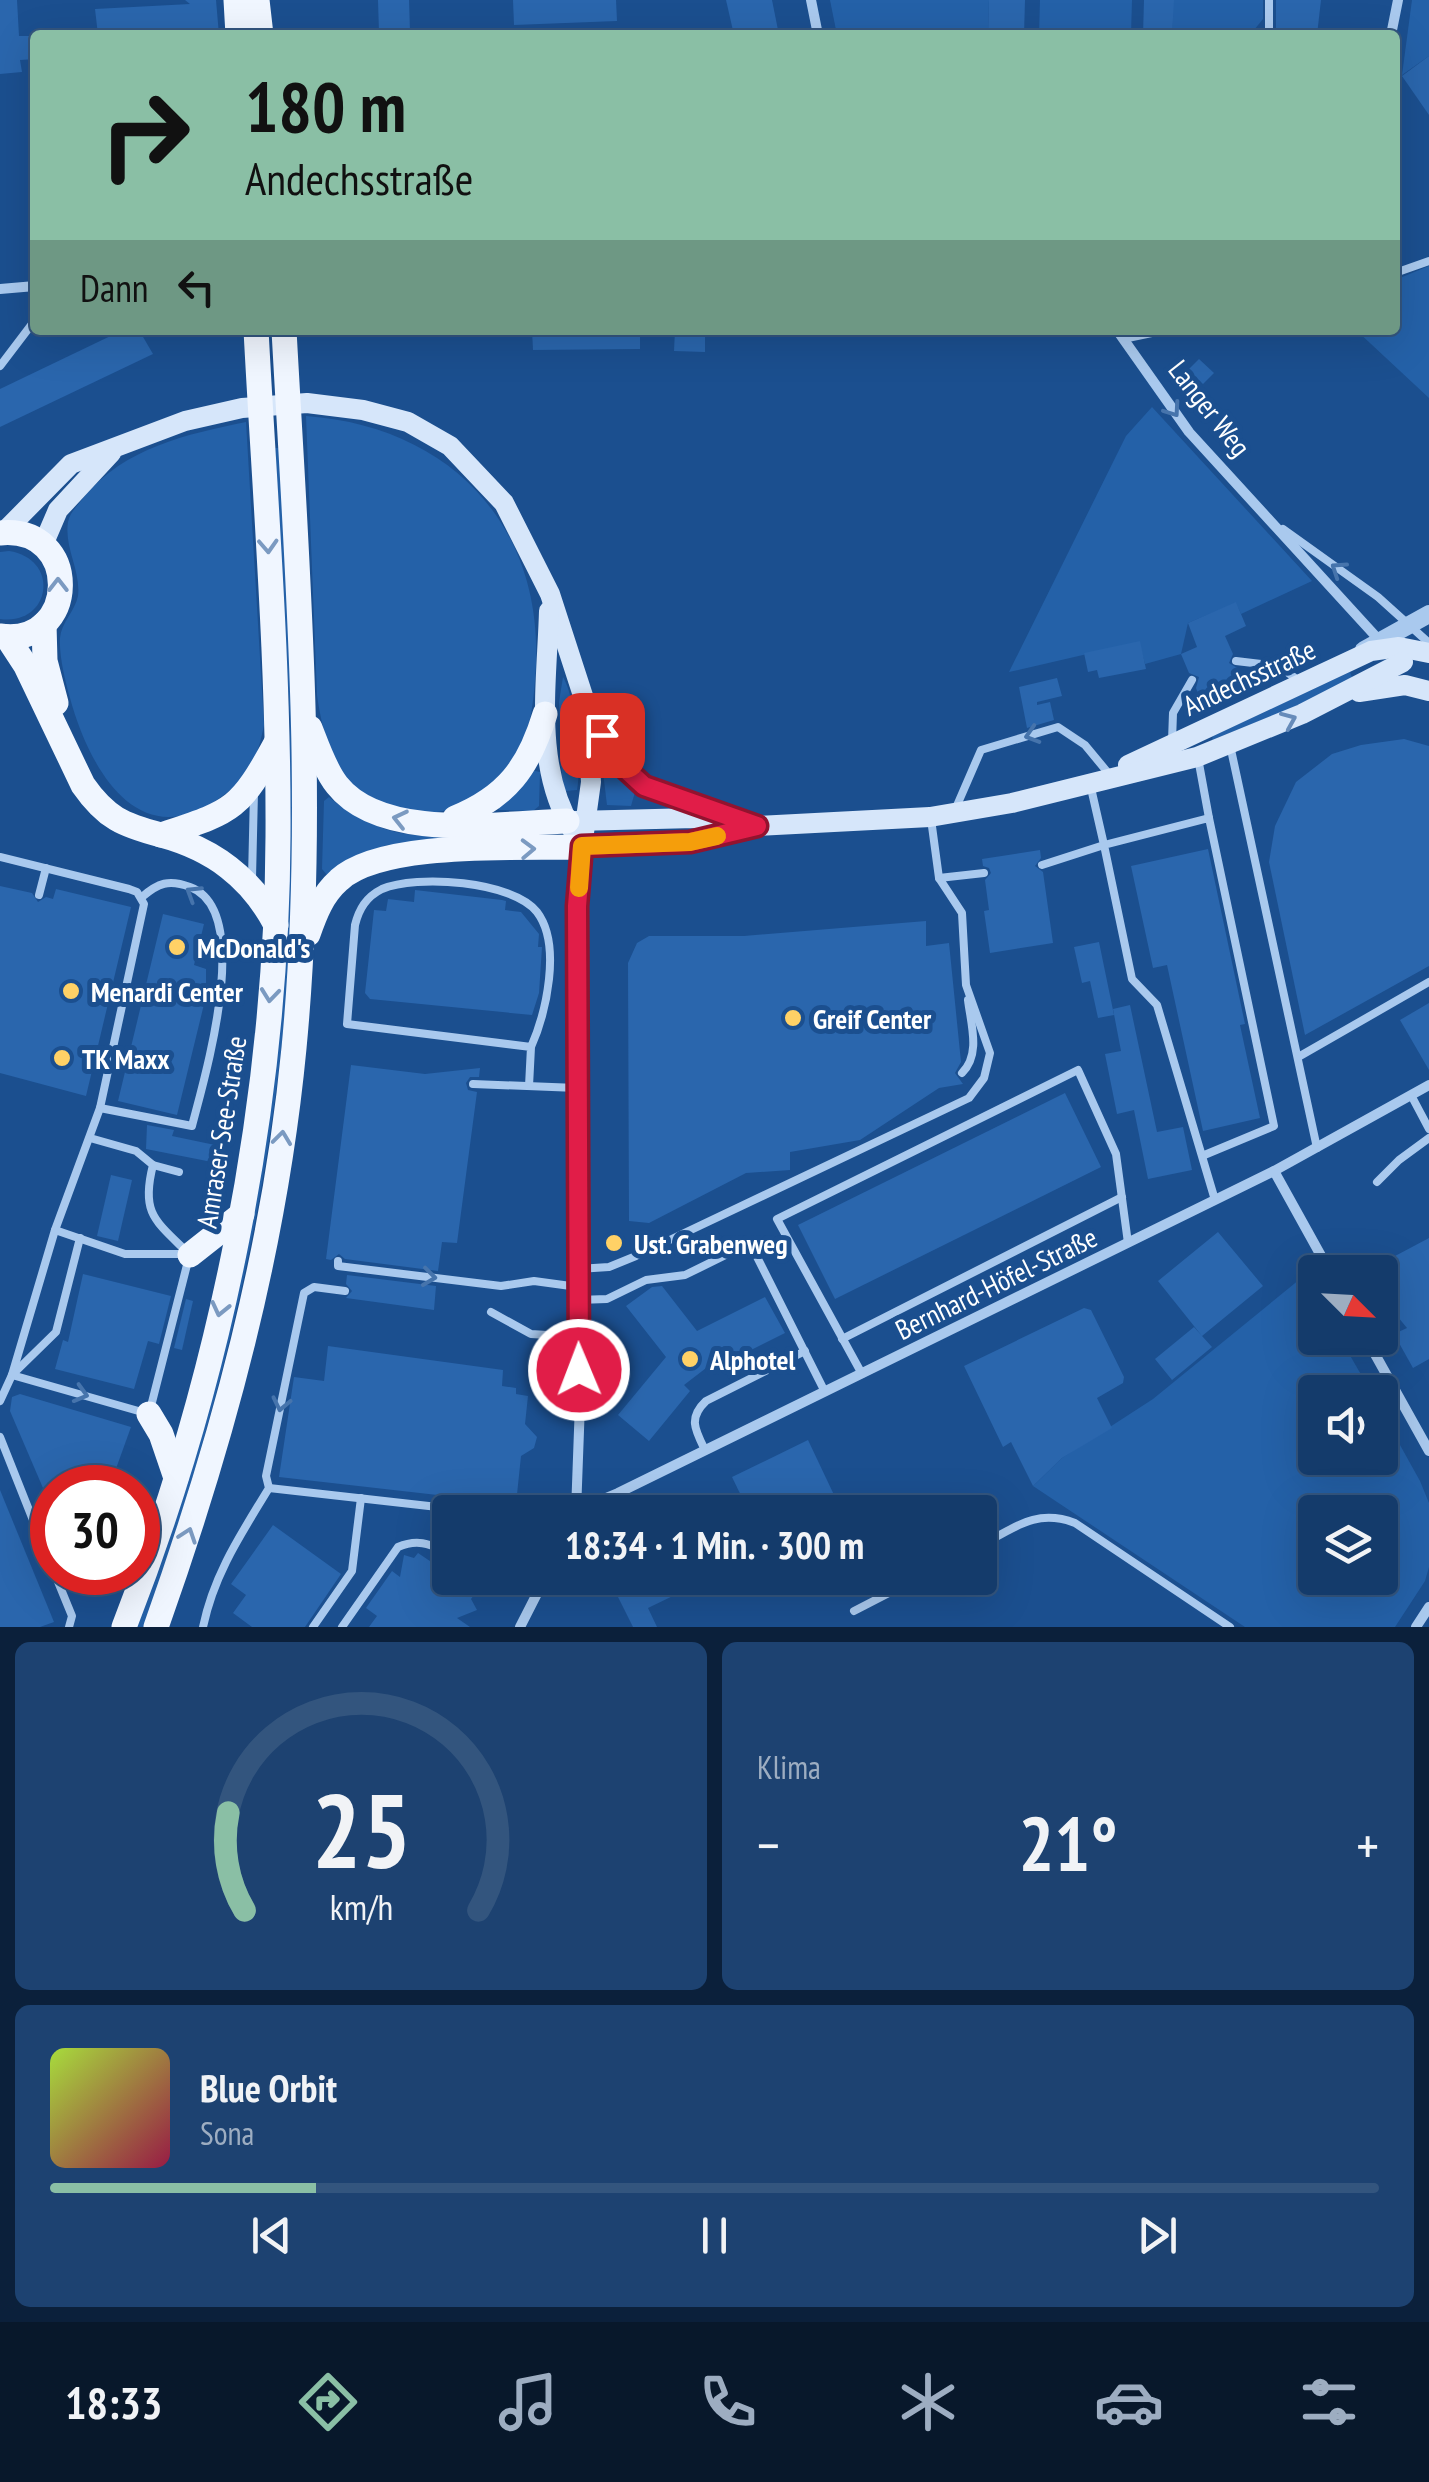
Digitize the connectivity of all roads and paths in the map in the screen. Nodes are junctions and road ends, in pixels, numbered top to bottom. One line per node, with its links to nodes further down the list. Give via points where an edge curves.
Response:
1 (236, 0): 6 (main road)
2 (257, 0): 7 (main road)
3 (811, 0): 8 (street)
4 (1269, 0): 9 (lane)
5 (1398, 0): 10 (street)
6 (238, 30)
7 (260, 30)
8 (817, 30)
9 (1269, 30)
10 (1392, 30)
11 (1429, 261): 12 (lane)
12 (1400, 272)
13 (30, 286): 14 (street)
14 (0, 289)
15 (30, 327): 19 (lane)
16 (1121, 335): 21 (street, Langer Weg, one-way to 21, via 1188,432)
17 (254, 342): 40 (main road, Amraser-See-Straße, one-way to 40)
18 (288, 342): 38 (main road)
19 (0, 366)
20 (116, 448): 22 (main road, via 71,464); 23 (main road, via 58,510); 24 (main road, via 242,408 323,403 408,422 450,446 504,502)
21 (1264, 515): 27 (lane, Langer Weg, one-way to 21); 30 (street, Langer Weg)
22 (2, 533): 23 (main road)
23 (43, 544): 26 (main road, one-way to 23, via 61,593 61,575)
24 (550, 594): 37 (main road); 39 (main road)
25 (1429, 614): 27 (street, Andechsstraße)
26 (44, 624): 28 (main road); 43 (main road, via 45,661)
27 (1410, 624): 29 (lane, Langer Weg); 30 (street, Andechsstraße)
28 (3, 637): 43 (main road, via 26,666)
29 (1428, 649): 30 (main road, Langer Weg)
30 (1390, 651): 32 (main road, Langer Weg, via 1371,651); 35 (main road, Langer Weg); 36 (main road, Andechsstraße)
31 (1236, 661): 34 (lane, via 1278,666)
32 (1332, 668): 34 (main road, Andechsstraße)
33 (1192, 680): 41 (lane, via 1173,714)
34 (1302, 684): 41 (main road, Andechsstraße)
35 (1429, 690): 36 (main road, Langer Weg, via 1405,686)
36 (1338, 696): 42 (main road, Andechsstraße, one-way to 36)
37 (587, 708): 51 (main road, via 618,762 644,786); 52 (main road, via 591,782)
38 (305, 714): 50 (main road, one-way to 38, via 401,822 365,808 336,785); 64 (main road)
39 (545, 714): 50 (main road, via 521,770 503,792); 52 (main road, via 550,780)
40 (278, 740): 46 (main road); 63 (main road, Amraser-See-Straße)
41 (1172, 744): 45 (main road, Andechsstraße)
42 (1230, 745): 44 (main road, Andechsstraße); 68 (lane)
43 (69, 756): 53 (main road, via 96,804 123,825)
44 (1197, 757): 45 (main road, Andechsstraße); 49 (lane)
45 (1100, 779): 47 (main road, Andechsstraße); 47 (lane, one-way to 47, via 1085,745 1058,727 981,750); 54 (lane)
46 (254, 782): 53 (main road, via 225,812); 60 (lane)
47 (954, 813): 48 (main road, Andechsstraße)
48 (930, 818): 51 (main road, Andechsstraße); 59 (lane)
49 (1209, 818): 54 (lane); 80 (lane, via 1274,1126)
50 (440, 824): 52 (main road)
51 (757, 826): 52 (main road, Andechsstraße, via 690,842); 52 (main road, Andechsstraße, via 695,818 615,820)
52 (578, 830): 64 (main road, one-way to 52, via 321,901 340,878 369,862); 73 (street)
53 (161, 835): 60 (main road, via 225,862)
54 (1104, 845): 56 (lane); 80 (lane, via 1132,979 1157,1005)
55 (0, 857): 57 (lane)
56 (1042, 865)
57 (46, 868): 61 (lane); 62 (lane)
58 (984, 873): 59 (lane)
59 (939, 878): 66 (lane, via 962,913)
60 (252, 887): 63 (main road)
61 (39, 895)
62 (142, 897): 75 (lane); 75 (lane, one-way to 62, via 192,1126 214,1038 225,939 213,912 196,890 165,882)
63 (276, 924): 87 (main road, Amraser-See-Straße, one-way to 87)
64 (298, 962): 127 (main road, one-way to 64, via 238,1368 268,1229 294,1046)
65 (1429, 982): 68 (lane)
66 (966, 985): 69 (lane, via 974,1053); 94 (lane, via 990,1053 984,1078 969,1098 623,1262)
67 (531, 1047): 67 (lane, via 347,1024 354,925 368,898 397,885 433,882 497,888 527,902 549,942 543,1019); 72 (lane)
68 (1300, 1056): 79 (lane)
69 (962, 1073)
70 (473, 1084): 72 (lane)
71 (1429, 1085): 74 (street, Bernhard-Höfel-Straße)
72 (529, 1086): 73 (lane)
73 (577, 1088): 94 (street)
74 (1411, 1095): 76 (lane); 79 (street, Bernhard-Höfel-Straße)
75 (100, 1108): 77 (lane)
76 (1429, 1129)
77 (90, 1138): 81 (lane, via 136,1152); 88 (lane)
78 (1429, 1138): 84 (lane)
79 (1317, 1148): 83 (street, Bernhard-Höfel-Straße)
80 (1202, 1156): 86 (lane)
81 (153, 1165): 82 (lane); 91 (lane, via 150,1212)
82 (179, 1172)
83 (1274, 1172): 86 (street, Bernhard-Höfel-Straße); 92 (street)
84 (1378, 1182)
85 (1122, 1198): 90 (lane); 100 (lane); 100 (lane, via 1116,1154 1078,1070 777,1219)
86 (1216, 1200): 90 (street, Bernhard-Höfel-Straße)
87 (242, 1214): 91 (main road); 111 (main road, Amraser-See-Straße, one-way to 111)
88 (56, 1230): 89 (lane); 103 (lane)
89 (80, 1238): 91 (lane, via 125,1254); 103 (lane, via 56,1332)
90 (1128, 1243): 104 (street, Bernhard-Höfel-Straße)
91 (190, 1254): 107 (lane)
92 (1320, 1255)
93 (338, 1261): 95 (lane, one-way to 95, via 501,1286 534,1281)
94 (578, 1269): 95 (street)
95 (578, 1287): 97 (street)
96 (346, 1291): 112 (lane, one-way to 112, via 304,1293 266,1476)
97 (578, 1300): 99 (street); 101 (lane, via 607,1299 646,1280 684,1274 750,1243)
98 (491, 1312): 99 (lane, via 531,1334)
99 (579, 1338): 113 (street)
100 (842, 1339): 104 (lane)
101 (805, 1351): 105 (lane); 109 (lane, via 698,1409 694,1427)
102 (1375, 1355): 110 (street)
103 (12, 1374): 106 (lane); 107 (lane, one-way to 107)
104 (862, 1374): 105 (street, Bernhard-Höfel-Straße)
105 (825, 1392): 109 (street, Bernhard-Höfel-Straße)
106 (1, 1395)
107 (149, 1414): 111 (main road)
108 (0, 1438): 117 (lane)
109 (706, 1450): 114 (street, Bernhard-Höfel-Straße)
110 (1429, 1451)
111 (176, 1478): 126 (main road, Amraser-See-Straße)
112 (269, 1488): 115 (lane); 128 (lane, via 226,1557)
113 (576, 1495)
114 (610, 1495)
115 (360, 1498): 116 (lane); 129 (lane, via 352,1571)
116 (432, 1506)
117 (30, 1511)
118 (997, 1537): 132 (lane, via 1038,1516 1057,1516)
119 (432, 1546): 130 (lane, via 398,1547)
120 (64, 1595): 125 (lane)
121 (536, 1595): 131 (street)
122 (884, 1595): 124 (lane)
123 (1429, 1607): 133 (street)
124 (854, 1610)
125 (69, 1627)
126 (124, 1627)
127 (156, 1627)
128 (203, 1627)
129 (313, 1627)
130 (342, 1627)
131 (520, 1627)
132 (1230, 1627)
133 (1416, 1627)

